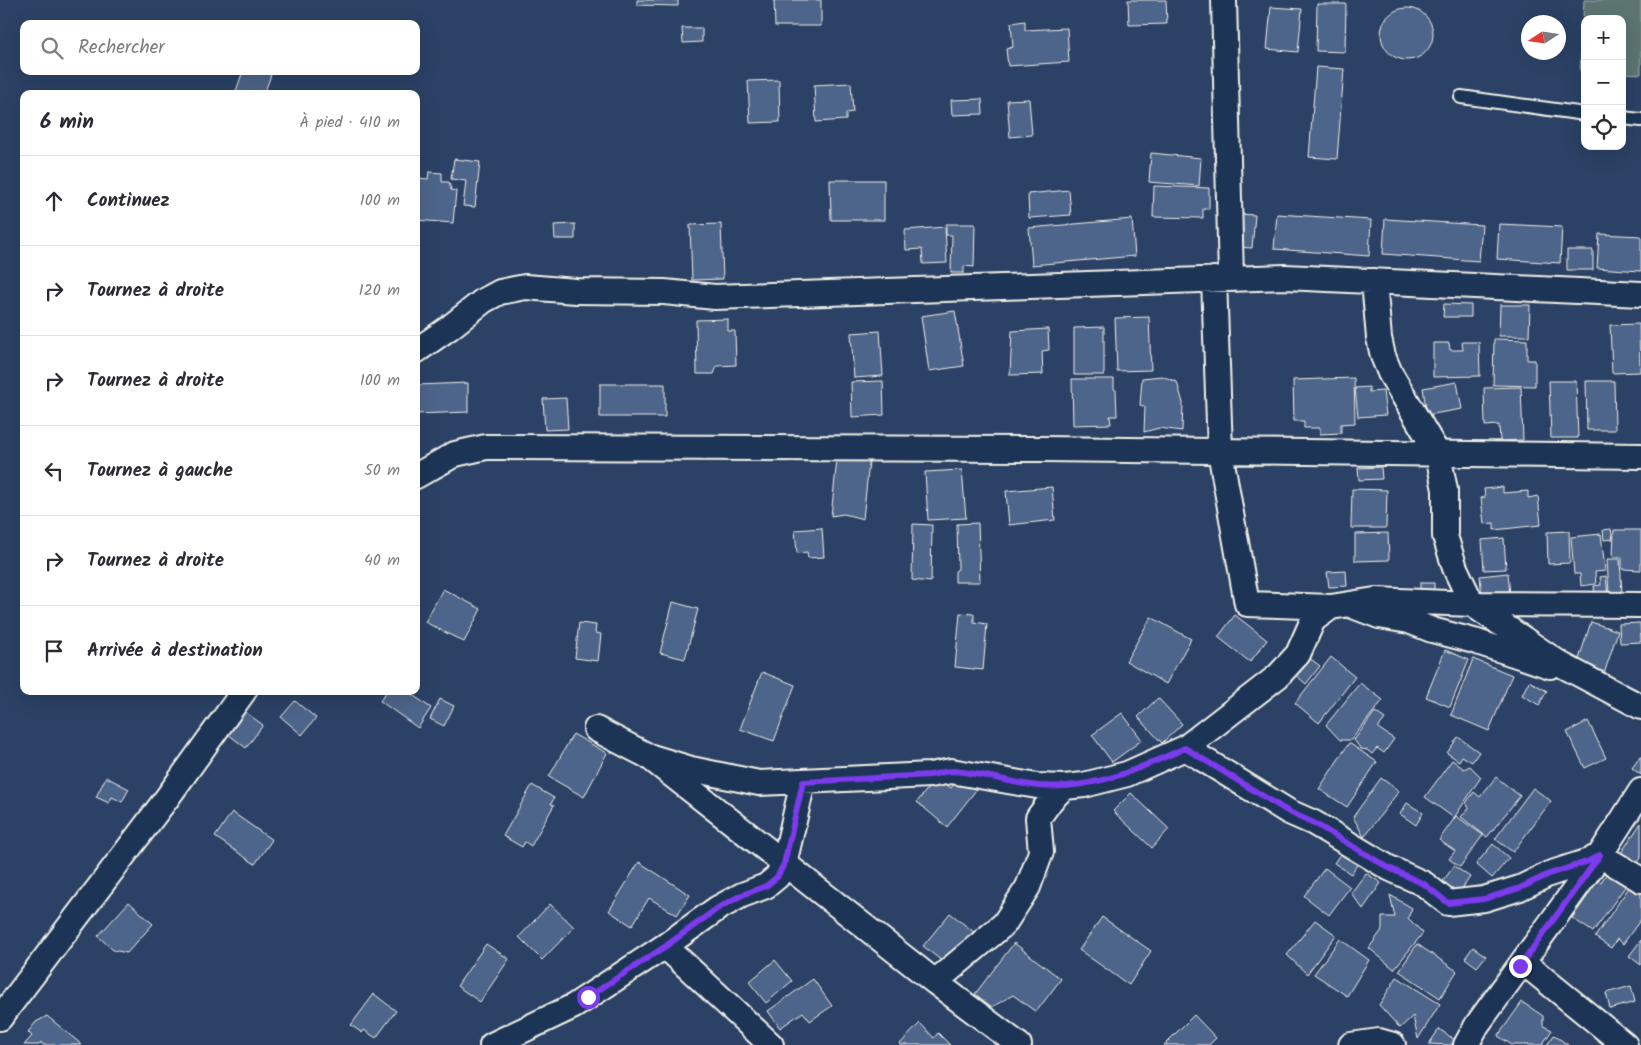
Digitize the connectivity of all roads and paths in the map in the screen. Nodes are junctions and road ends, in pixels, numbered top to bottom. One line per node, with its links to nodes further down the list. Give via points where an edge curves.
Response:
1 (1224, 0): 6 (street)
2 (1461, 97): 3 (lane)
3 (1581, 113)
4 (1626, 118): 5 (lane)
5 (1641, 120)
6 (1222, 279): 7 (street, via 1285,277); 9 (street, via 715,297 525,287 500,292 483,301); 10 (street)
7 (1374, 281): 8 (street); 11 (street, via 1383,356)
8 (1641, 294)
9 (420, 348)
10 (1220, 451): 11 (street); 13 (street, via 486,447 456,454); 16 (street, via 1247,604)
11 (1438, 454): 12 (street); 14 (street, via 1445,490 1446,536 1455,568)
12 (1641, 456)
13 (420, 474)
14 (1472, 604): 15 (street); 16 (street, via 1375,600); 17 (street)
15 (1641, 605)
16 (1340, 606): 17 (street, via 1409,621); 21 (street, via 1313,620 1298,654 1278,676)
17 (1582, 676): 19 (street)
18 (241, 695): 32 (street)
19 (1641, 707)
20 (596, 728): 22 (street)
21 (1185, 748): 24 (street, via 1127,774); 26 (street, via 1289,812 1424,884 1448,903 1484,899 1520,888)
22 (648, 756): 23 (street, via 759,783); 27 (street)
23 (803, 782): 24 (street, via 951,771 1037,786); 27 (street)
24 (1064, 787): 31 (street, via 1038,818 1041,852 1028,887 1004,924)
25 (1641, 791): 26 (street)
26 (1600, 855): 28 (street); 30 (street)
27 (784, 864): 29 (street, via 777,877 766,886 718,908); 31 (street)
28 (1641, 880)
29 (666, 946): 35 (street, via 574,1006); 36 (street)
30 (1523, 962): 33 (street); 41 (street)
31 (935, 982): 34 (street)
32 (0, 1018)
33 (1472, 1035): 40 (street)
34 (1013, 1043)
35 (492, 1045)
36 (771, 1045)
37 (1334, 1045): 38 (street, via 1337,1042)
38 (1350, 1045): 39 (street, via 1379,1041)
39 (1392, 1045)
40 (1490, 1045)
41 (1625, 1045)

